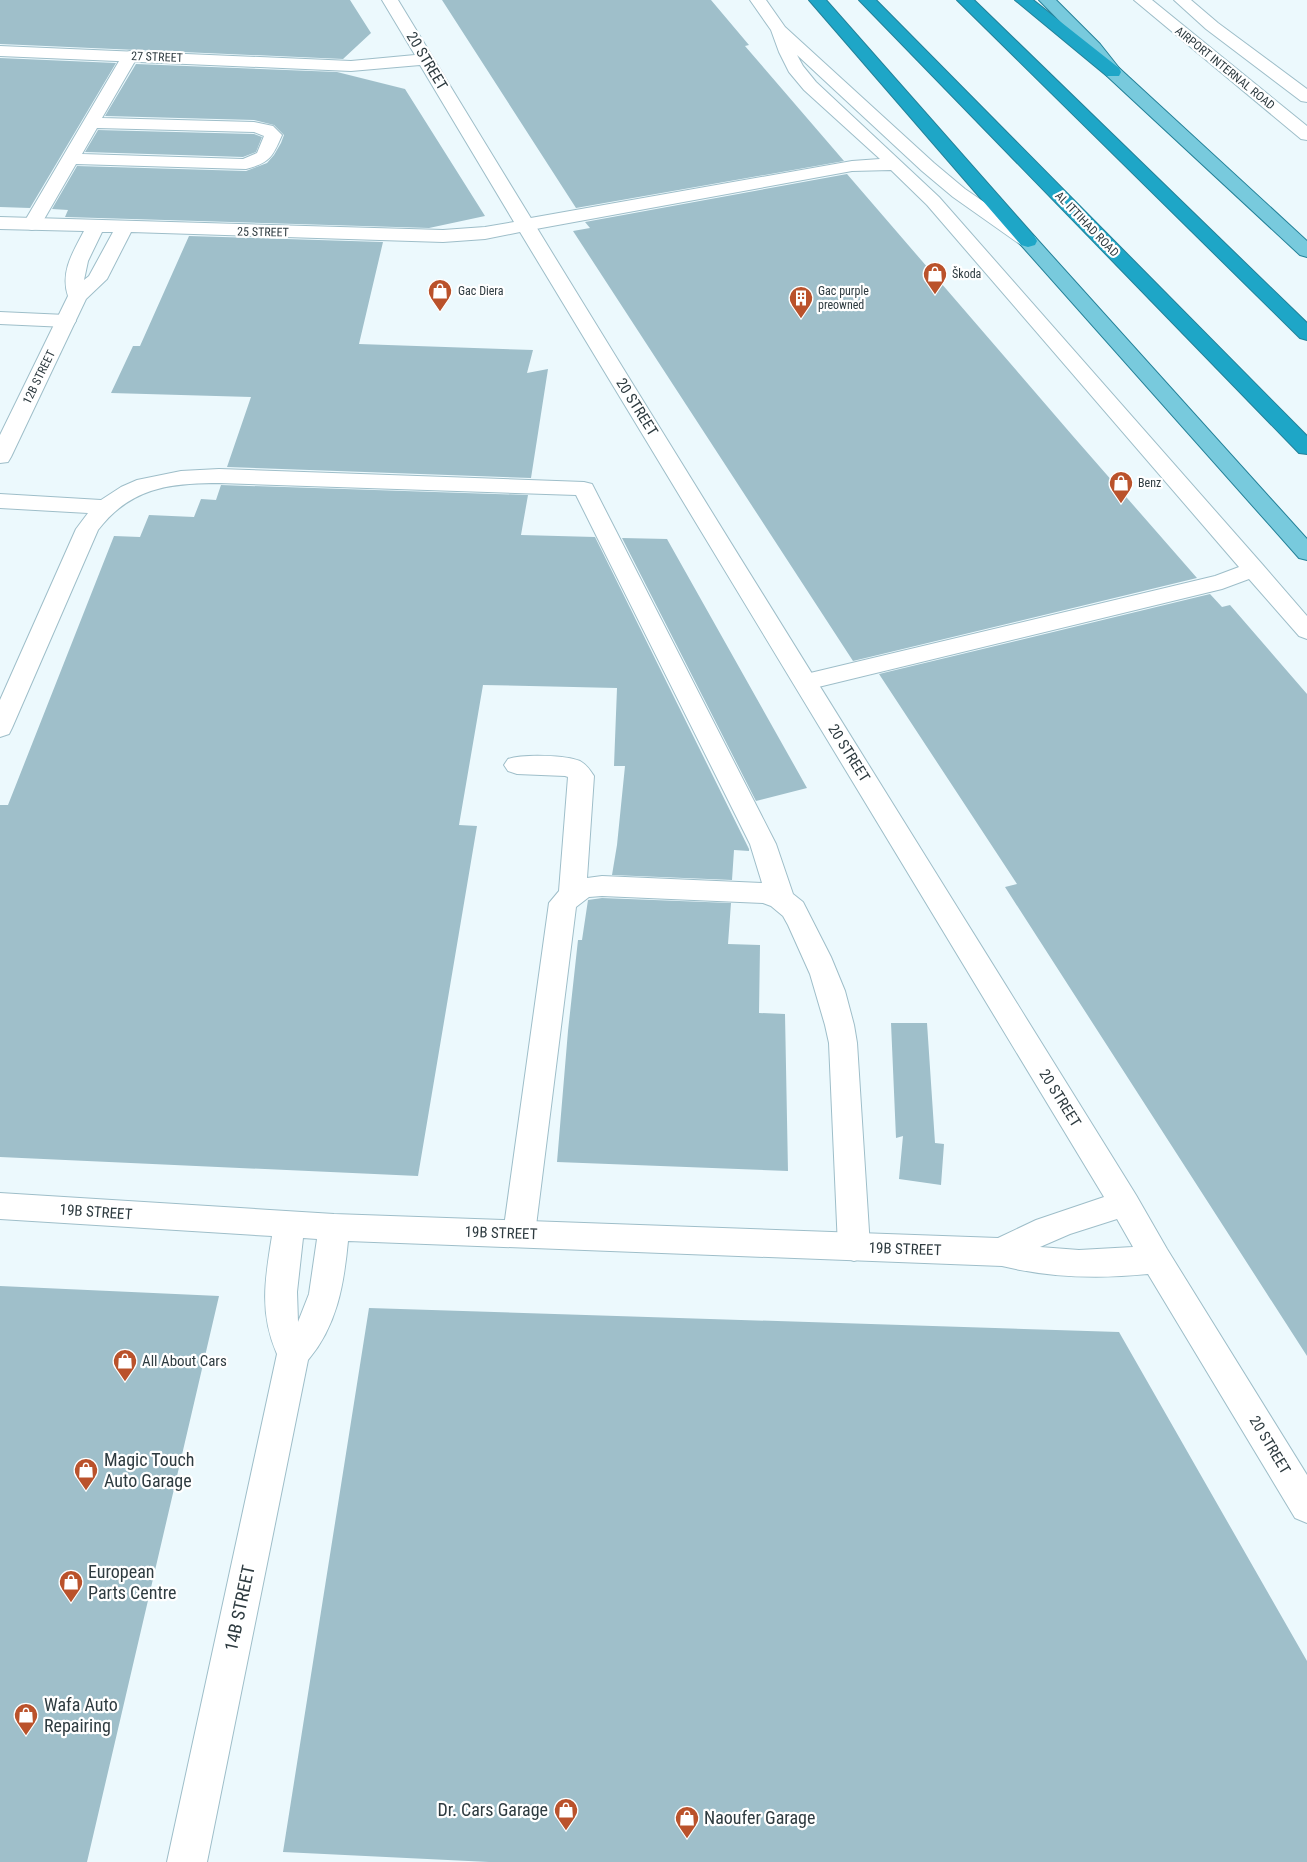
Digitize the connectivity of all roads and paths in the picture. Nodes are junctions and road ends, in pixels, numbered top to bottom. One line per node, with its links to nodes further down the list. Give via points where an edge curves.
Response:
1 (390, 0): 12 (street, 20 STREET)
2 (758, 0): 10 (street)
3 (817, 0): 25 (highway)
4 (867, 0): 31 (highway, AL ITTIHAD ROAD)
5 (964, 0): 30 (highway)
6 (1023, 0): 14 (highway)
7 (1047, 0): 14 (main road, via 1094,47)
8 (1142, 0): 17 (street, AIRPORT INTERNAL ROAD)
9 (1182, 0): 15 (street, AIRPORT INTERNAL ROAD)
10 (779, 30): 19 (street, via 795,68 810,86); 25 (street, via 941,178)
11 (0, 51): 13 (street, 27 STREET)
12 (423, 53): 13 (street, 27 STREET, via 351,66); 22 (street, 20 STREET)
13 (130, 56): 16 (street)
14 (1113, 72): 26 (main road)
15 (1307, 97)
16 (91, 123): 18 (street); 18 (street, via 254,127 273,135 264,156 246,164)
17 (1307, 135)
18 (70, 159): 21 (street)
19 (895, 164): 22 (street, 25 STREET, via 852,166); 36 (street, via 933,201)
20 (0, 223): 21 (street, 25 STREET)
21 (32, 224): 23 (street, 25 STREET)
22 (525, 225): 24 (street, 25 STREET, via 485,233 443,236); 38 (street, 20 STREET)
23 (95, 227): 24 (street, 25 STREET); 27 (street, via 73,279)
24 (124, 228): 27 (street, 12B STREET, via 97,279)
25 (1028, 241): 35 (main road)
26 (1307, 251)
27 (78, 296): 29 (street, 12B STREET)
28 (0, 318): 29 (street)
29 (66, 321): 32 (street, 12B STREET)
30 (1307, 334)
31 (1307, 448)
32 (0, 457)
33 (0, 501): 34 (street)
34 (104, 507): 39 (street, via 87,529); 42 (street, via 138,487 159,480 201,476 584,489 763,844)
35 (1307, 553)
36 (1254, 569): 37 (street); 38 (street, via 1222,582)
37 (1307, 631)
38 (806, 682): 43 (street, 20 STREET)
39 (0, 728)
40 (518, 765): 41 (street, via 570,767 581,776)
41 (572, 893): 42 (street, via 586,887 602,886 766,893); 47 (street, via 563,903 560,914)
42 (781, 899): 48 (street, via 793,909 800,921 834,998 840,1020)
43 (1126, 1204): 49 (street, via 1050,1226); 50 (street, 20 STREET)
44 (0, 1206): 45 (street, 19B STREET)
45 (290, 1224): 46 (street, 19B STREET); 51 (street, via 281,1308 284,1333)
46 (334, 1227): 47 (street, 19B STREET); 51 (street, 14B STREET, via 322,1308 310,1333)
47 (519, 1234): 48 (street, 19B STREET)
48 (854, 1247): 49 (street, 19B STREET)
49 (1002, 1252): 50 (street, 19B STREET, via 1064,1264 1100,1265)
50 (1156, 1259): 52 (street, 20 STREET)
51 (293, 1354): 53 (street, 14B STREET)
52 (1307, 1506)
53 (187, 1862)

